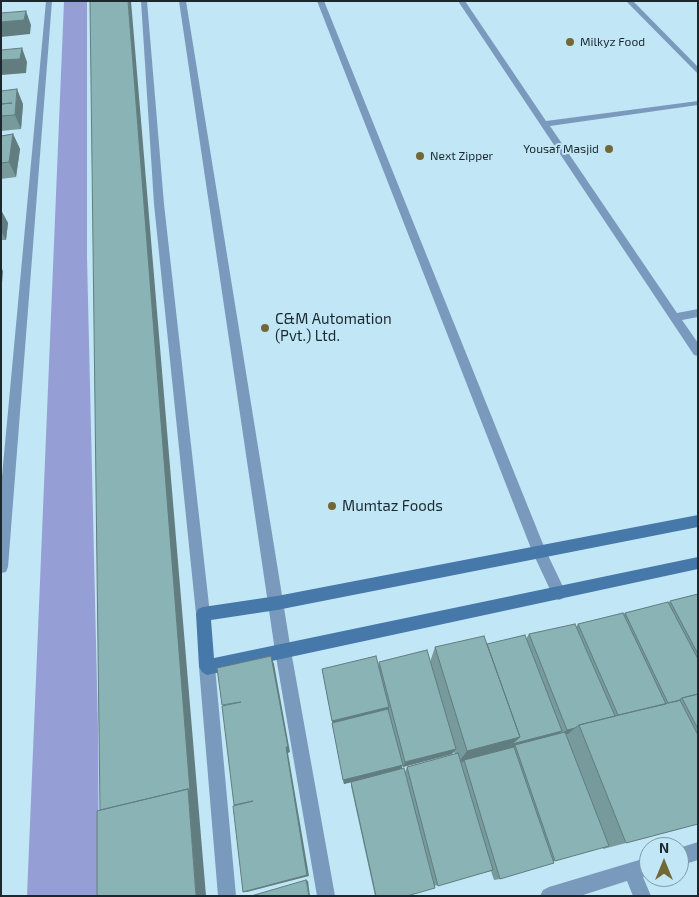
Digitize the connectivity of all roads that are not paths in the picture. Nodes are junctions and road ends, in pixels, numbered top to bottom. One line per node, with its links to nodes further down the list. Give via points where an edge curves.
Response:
1 (49, 1): 16 (street)
2 (182, 1): 18 (street)
3 (320, 1): 14 (street)
4 (462, 1): 9 (street)
5 (629, 1): 7 (street)
6 (148, 2): 19 (street, via 159,204)
7 (698, 72)
8 (698, 103): 9 (street)
9 (543, 124): 11 (street)
10 (698, 313): 11 (street)
11 (676, 317): 12 (street)
12 (698, 352)
13 (698, 521): 14 (street)
14 (539, 551): 17 (street); 18 (street)
15 (698, 563): 17 (street)
16 (1, 567)
17 (559, 593): 20 (street)
18 (277, 603): 19 (street); 20 (street)
19 (203, 614): 21 (street)
20 (283, 651): 21 (street); 24 (street)
21 (207, 667): 23 (street)
22 (639, 869): 25 (street)
23 (227, 896)
24 (326, 896)
25 (549, 896)

